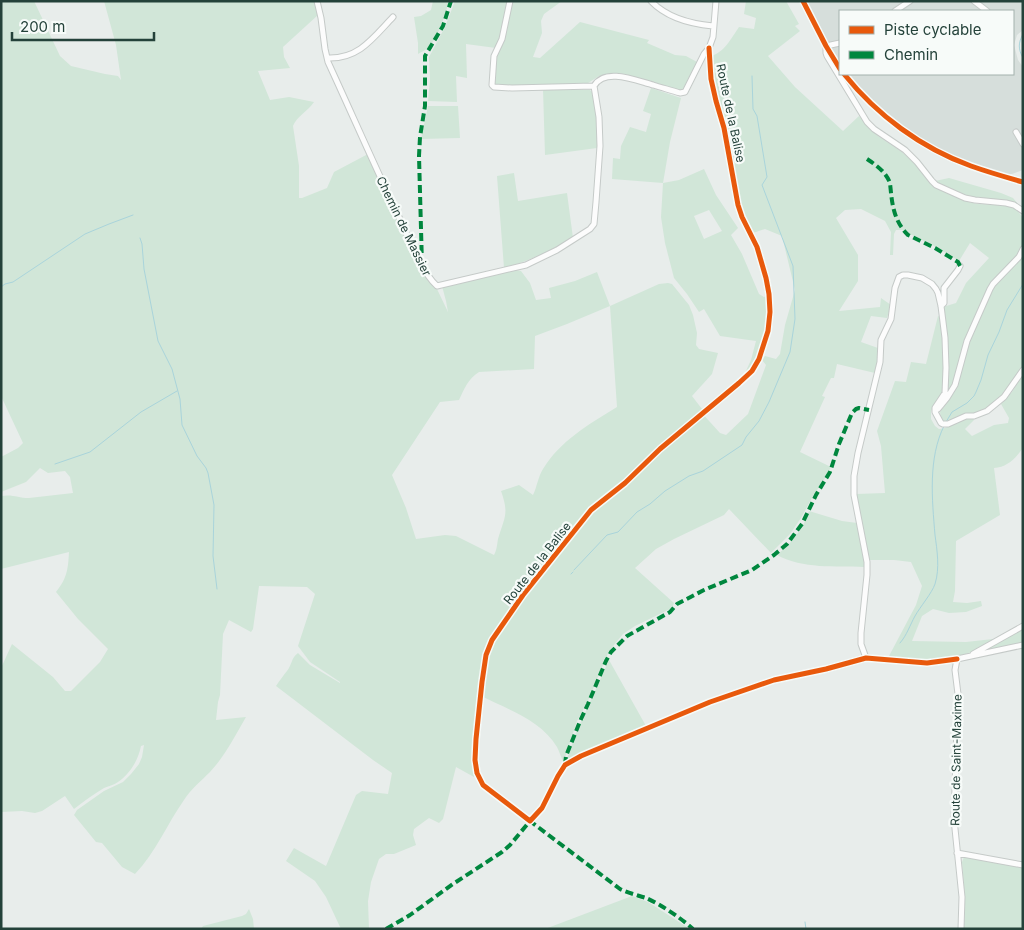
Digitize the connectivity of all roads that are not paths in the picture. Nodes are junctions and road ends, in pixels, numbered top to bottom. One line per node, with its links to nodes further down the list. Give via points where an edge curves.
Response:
1 (317, 1): 15 (street, Chemin de Massier)
2 (510, 1): 18 (street, via 502,39 494,56 492,85 512,88)
3 (651, 1): 11 (street, via 664,12 685,21)
4 (716, 1): 11 (street)
5 (803, 1): 13 (street)
6 (910, 1): 8 (street)
7 (974, 1): 9 (street)
8 (896, 10)
9 (987, 10)
10 (393, 17): 15 (street, via 365,47 344,57)
11 (713, 26): 14 (street)
12 (839, 42): 13 (street)
13 (826, 46): 16 (street); 22 (street, via 826,56 867,122 905,150 936,185 965,198 1006,203)
14 (710, 48): 18 (street, via 683,93 617,76 598,80); 31 (street, Route de la Balise, via 711,79 738,205 757,247 769,294 768,331 763,350 752,371 740,383 591,510 510,613 486,655 474,760 477,773 483,785 530,821 542,808 565,765 581,756 725,696 774,680)
15 (328, 58): 18 (street, Chemin de Massier, via 425,272 437,286 526,265 557,250 594,224 600,146)
16 (839, 67)
17 (845, 75): 21 (street, via 877,110 915,138 969,166)
18 (594, 86)
19 (1016, 132): 20 (street)
20 (1023, 144)
21 (1023, 182)
22 (1023, 211)
23 (1023, 249): 27 (street, via 990,289 967,341 955,385)
24 (960, 266): 25 (street, via 944,288)
25 (941, 306): 27 (street, via 946,393 935,408); 31 (street, via 932,284 922,278 903,275 897,281 891,319 881,340 880,362 857,459 854,486 867,562 860,633)
26 (1023, 370): 27 (street, via 990,409 946,424 939,421)
27 (936, 414)
28 (1023, 626): 30 (street)
29 (1023, 645): 30 (street)
30 (968, 656): 32 (street)
31 (866, 658): 32 (street, via 927,663)
32 (957, 659): 33 (street, Route de Saint-Maxime, via 954,670 958,694 954,819)
33 (957, 853): 34 (street); 35 (street, Route de Saint-Maxime, via 962,897)
34 (1023, 865)
35 (961, 929)

